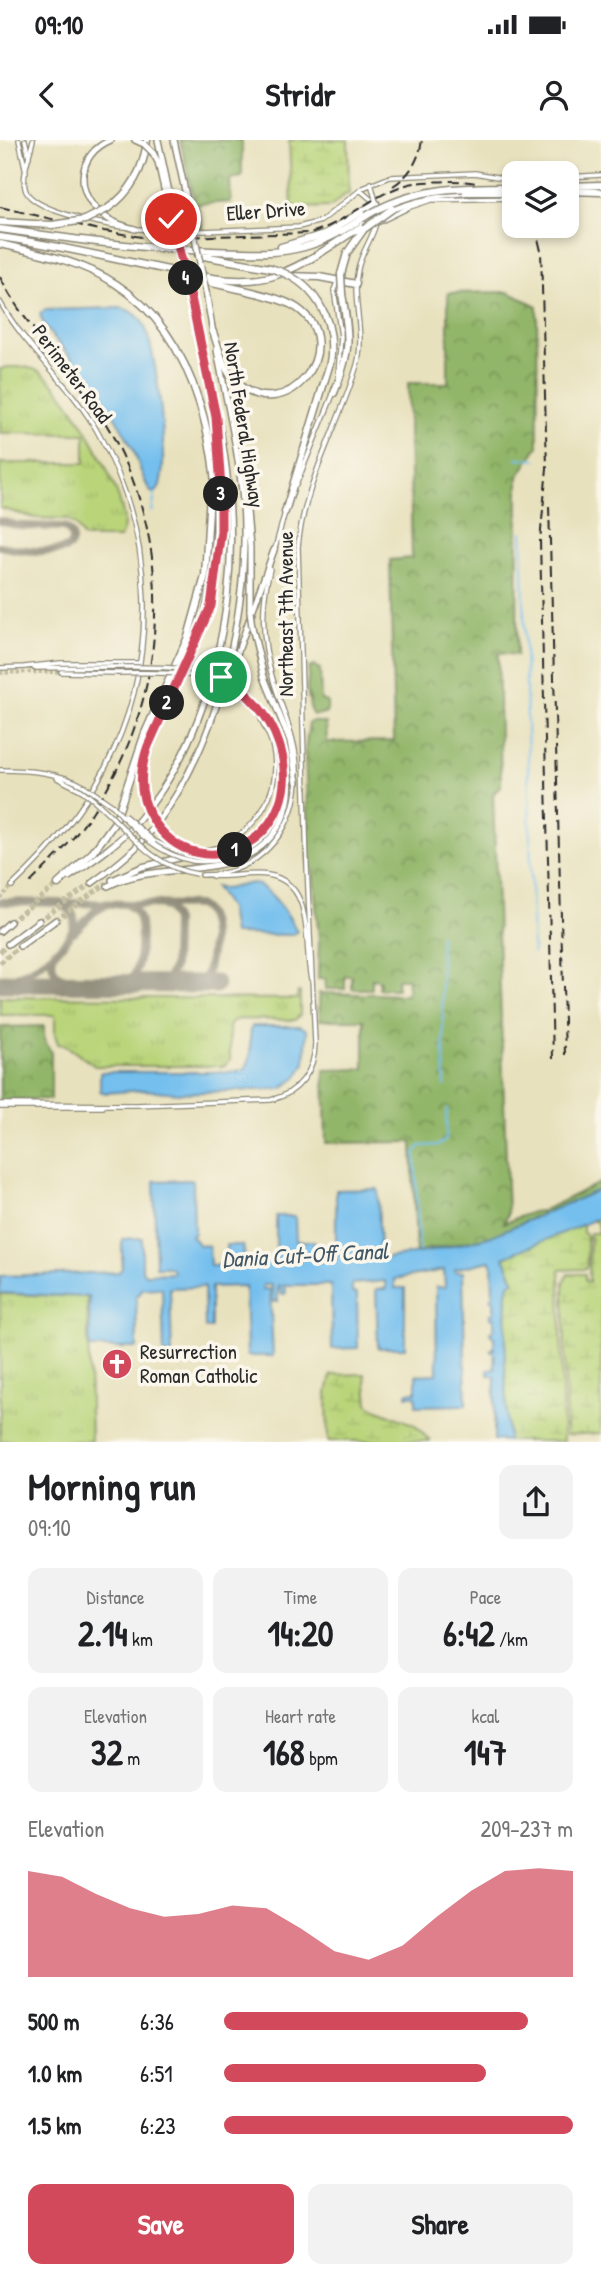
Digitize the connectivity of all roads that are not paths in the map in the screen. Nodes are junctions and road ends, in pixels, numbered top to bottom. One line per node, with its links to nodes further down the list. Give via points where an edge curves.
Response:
1 (19, 140): 10 (street)
2 (25, 140): 9 (street)
3 (33, 140): 9 (street)
4 (111, 140): 29 (main road, via 89,155 84,188 101,214)
5 (135, 140): 8 (main road)
6 (158, 140): 24 (main road, North Federal Highway)
7 (174, 140): 39 (main road, North Federal Highway, bridge)
8 (145, 142): 24 (main road, bridge, via 158,162); 25 (highway, bridge, via 135,180 107,209 85,220 52,225)
9 (29, 160): 10 (street)
10 (26, 174): 29 (street, Eller Drive, via 27,195 39,205)
11 (601, 175): 12 (street)
12 (579, 176)
13 (502, 178): 14 (street, Eller Drive, via 475,173 400,175)
14 (371, 183): 18 (street, Eller Drive); 23 (street, Northeast 7th Avenue)
15 (601, 185): 16 (highway)
16 (579, 186)
17 (502, 189): 33 (highway, bridge, via 434,190 394,201 310,246)
18 (360, 190): 23 (street); 29 (street, Eller Drive, via 324,219 304,227)
19 (502, 190): 27 (highway, bridge, via 411,201)
20 (579, 191): 21 (highway)
21 (601, 192)
22 (502, 198): 26 (street, via 431,200)
23 (376, 203): 26 (street, Northeast 7th Avenue); 33 (highway, via 312,239)
24 (173, 220): 41 (main road, North Federal Highway, bridge)
25 (0, 222)
26 (377, 223): 37 (street, Northeast 7th Avenue, via 361,256)
27 (364, 227): 35 (highway, via 347,253); 36 (highway, via 295,267)
28 (0, 229): 32 (highway)
29 (135, 229)
30 (0, 237): 34 (highway)
31 (0, 244): 42 (highway, via 89,269 118,285 152,314 188,370)
32 (151, 249): 33 (highway); 44 (highway, bridge, via 270,268 297,280 322,307 331,337 330,363)
33 (240, 252)
34 (150, 267): 36 (highway, via 222,280); 39 (highway, via 297,307 316,335 316,358 309,375 291,391 257,394 229,374)
35 (340, 277): 36 (highway); 37 (highway); 40 (street, via 334,290 341,350); 40 (highway, bridge, via 349,344)
36 (265, 278)
37 (356, 284): 71 (street, Northeast 7th Avenue, via 357,363 320,460 298,547)
38 (0, 302): 47 (street, Perimeter Road, via 84,411 122,482 143,578)
39 (213, 332): 43 (main road, North Federal Highway)
40 (334, 393): 44 (street)
41 (216, 417): 46 (main road, via 221,531 213,595); 63 (main road, North Federal Highway, via 227,474 230,561 223,625 204,699 179,758 144,813 110,848)
42 (210, 456): 46 (highway, via 216,552); 63 (highway, via 208,552 192,627 145,733 115,822 97,848)
43 (241, 479): 53 (main road, North Federal Highway, via 244,544 238,615 221,691); 56 (main road, bridge, via 249,536 252,627 264,677 290,741)
44 (285, 512): 45 (street)
45 (274, 550): 53 (main road, via 214,720); 56 (street, via 264,599 264,632 271,674 294,747)
46 (203, 625): 59 (street, bridge, via 146,751 141,778 145,802 157,826 177,844 204,853 235,849)
47 (140, 663): 48 (street); 64 (street, Perimeter Road, via 124,726 99,779 47,851)
48 (24, 667): 49 (street); 51 (street, bridge, via 178,668 209,673)
49 (0, 668)
50 (61, 672): 51 (street, bridge, via 189,674)
51 (237, 688): 52 (street)
52 (260, 709): 54 (street); 60 (street, via 274,751 272,791 248,829)
53 (202, 740): 62 (main road, North Federal Highway, via 158,822 130,854)
54 (282, 752): 59 (street, via 283,794); 60 (main road, via 289,772 287,804 278,827 261,847 230,863 144,873 107,884 136,869)
55 (0, 769): 57 (street, via 49,775)
56 (297, 782): 61 (street, via 286,824 269,849 238,869)
57 (83, 788): 58 (street, bridge); 61 (street, bridge, via 148,853 172,868)
58 (113, 806): 59 (street, bridge, via 153,845 192,861 238,855 260,841); 60 (street, bridge, via 155,841 182,851)
59 (272, 822)
60 (215, 849)
61 (199, 874): 71 (street, via 265,875 291,887 304,912)
62 (92, 883)
63 (58, 884)
64 (12, 886)
65 (56, 920): 70 (main road)
66 (39, 921): 69 (main road)
67 (10, 922): 68 (main road)
68 (0, 931)
69 (8, 944)
70 (20, 946)
71 (313, 988): 72 (street, Northeast 7th Avenue, via 312,1065 292,1091 271,1100 85,1107)
72 (0, 1105)

